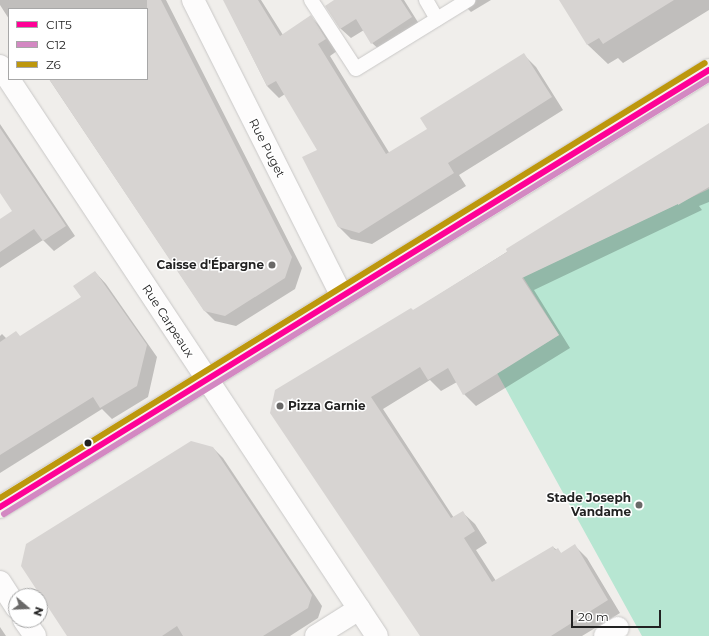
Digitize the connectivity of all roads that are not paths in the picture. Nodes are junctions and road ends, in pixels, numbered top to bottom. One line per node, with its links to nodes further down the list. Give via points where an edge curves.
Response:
1 (193, 0): 10 (street, Rue Puget)
2 (311, 0): 5 (lane, via 356,69)
3 (426, 0): 5 (lane)
4 (468, 0): 5 (lane)
5 (437, 19)
6 (0, 66): 8 (street, Rue Carpeaux)
7 (709, 70): 10 (street)
8 (8, 78)
9 (9, 80): 11 (street, Rue Carpeaux)
10 (342, 296): 11 (street)
11 (207, 380): 12 (street); 15 (street, Rue Carpeaux)
12 (0, 507)
13 (0, 582): 14 (street)
14 (8, 594)
15 (359, 609): 16 (street); 17 (street, Rue Carpeaux)
16 (316, 636)
17 (377, 636)

